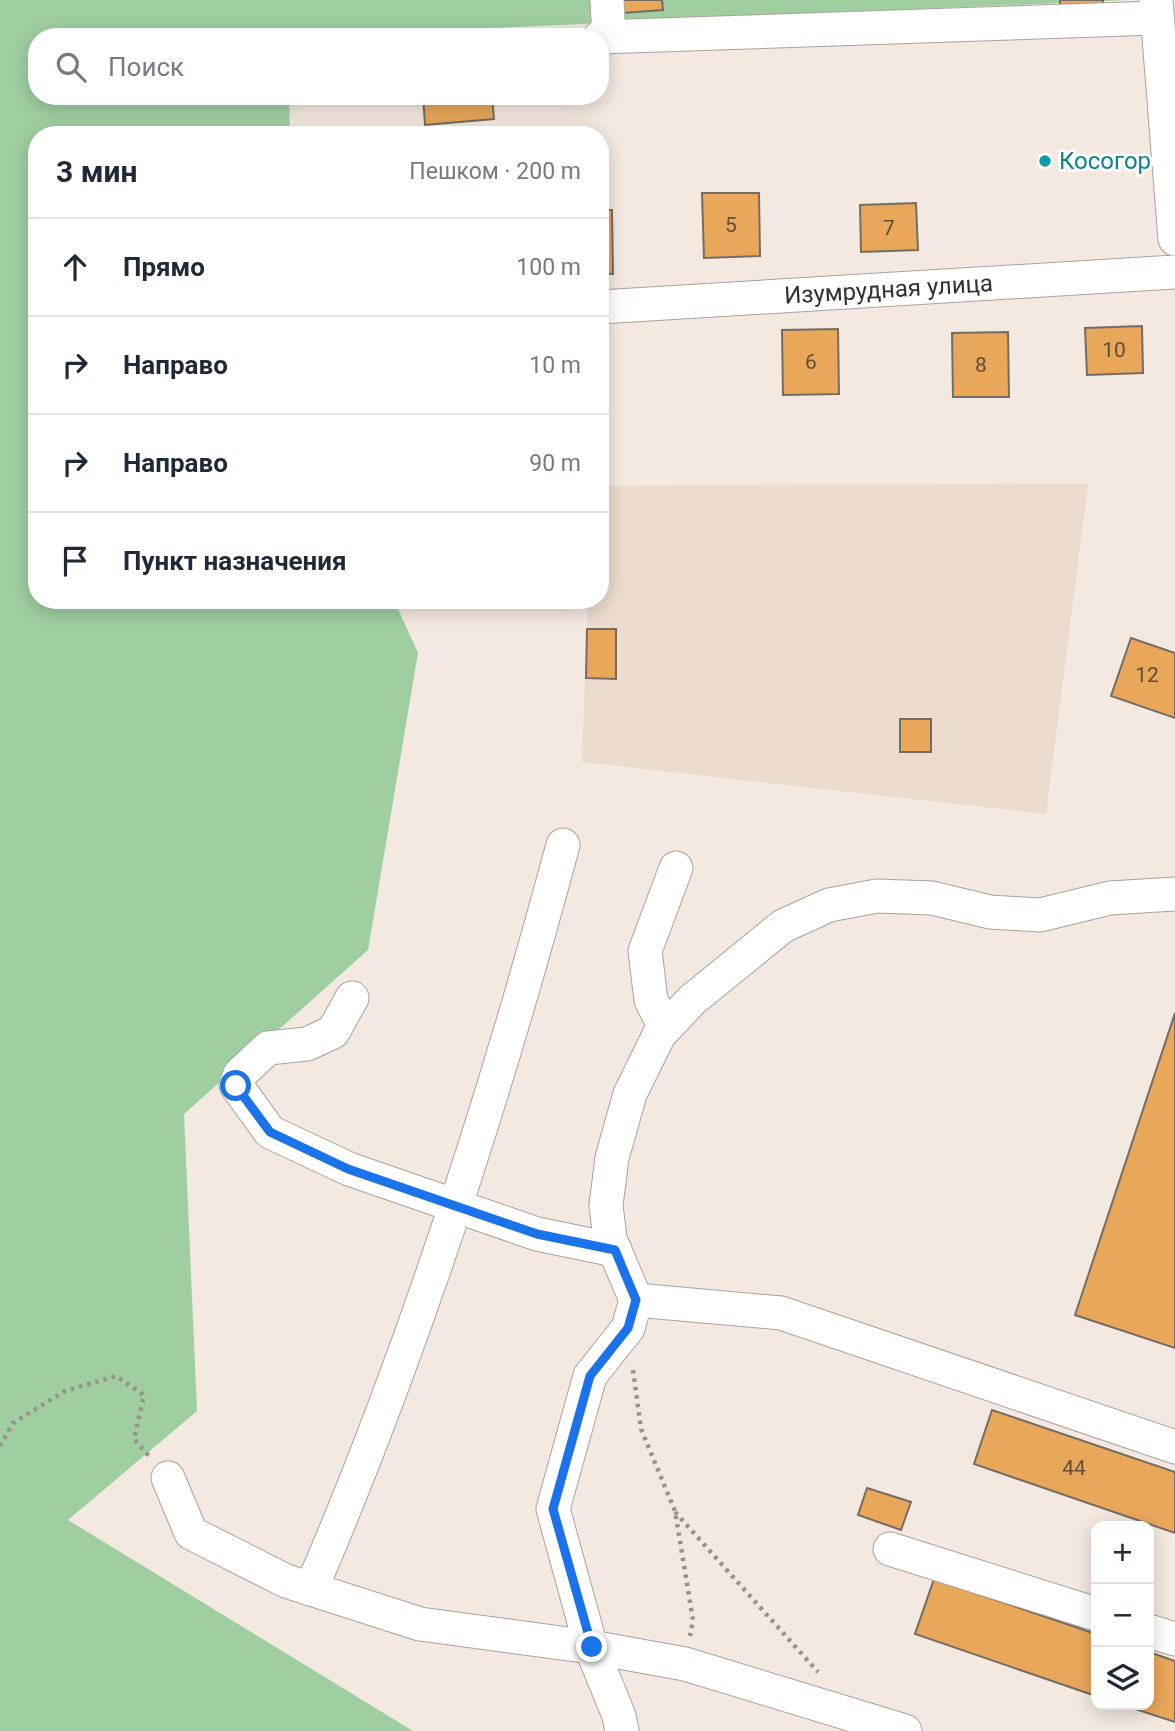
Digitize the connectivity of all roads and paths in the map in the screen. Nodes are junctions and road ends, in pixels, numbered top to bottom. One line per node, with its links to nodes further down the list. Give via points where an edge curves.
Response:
1 (607, 0): 4 (street)
2 (1156, 9): 3 (street); 6 (street)
3 (935, 12): 5 (street)
4 (605, 28)
5 (609, 37)
6 (1175, 239)
7 (1175, 272): 8 (street, Изумрудная улица)
8 (609, 306)
9 (563, 845): 14 (street)
10 (676, 868): 13 (street, via 645,951 651,1000)
11 (1175, 894): 13 (street, via 1110,898 1040,915 990,912 932,898 877,896 829,905 783,926 692,1000)
12 (352, 998): 14 (street, via 332,1032 307,1044 268,1048 240,1074 236,1086 270,1132 348,1169)
13 (665, 1028): 15 (street, via 630,1094 612,1158 606,1205)
14 (457, 1206): 15 (street, via 537,1234); 22 (street)
15 (615, 1250): 16 (street)
16 (632, 1314): 18 (street, via 781,1313); 20 (path, via 641,1429); 26 (street, via 590,1376 553,1509)
17 (0, 1446): 19 (path, via 13,1423 65,1391 116,1376 144,1395 134,1439)
18 (1175, 1447)
19 (168, 1478): 22 (street, via 191,1533 286,1581)
20 (675, 1511): 27 (path, via 693,1620); 28 (path)
21 (890, 1549): 23 (street)
22 (312, 1589): 26 (street, via 420,1624)
23 (1091, 1612)
24 (1154, 1633): 25 (street)
25 (1175, 1639)
26 (592, 1647): 27 (street); 29 (street)
27 (685, 1664): 30 (street)
28 (819, 1673)
29 (622, 1731)
30 (905, 1731)

